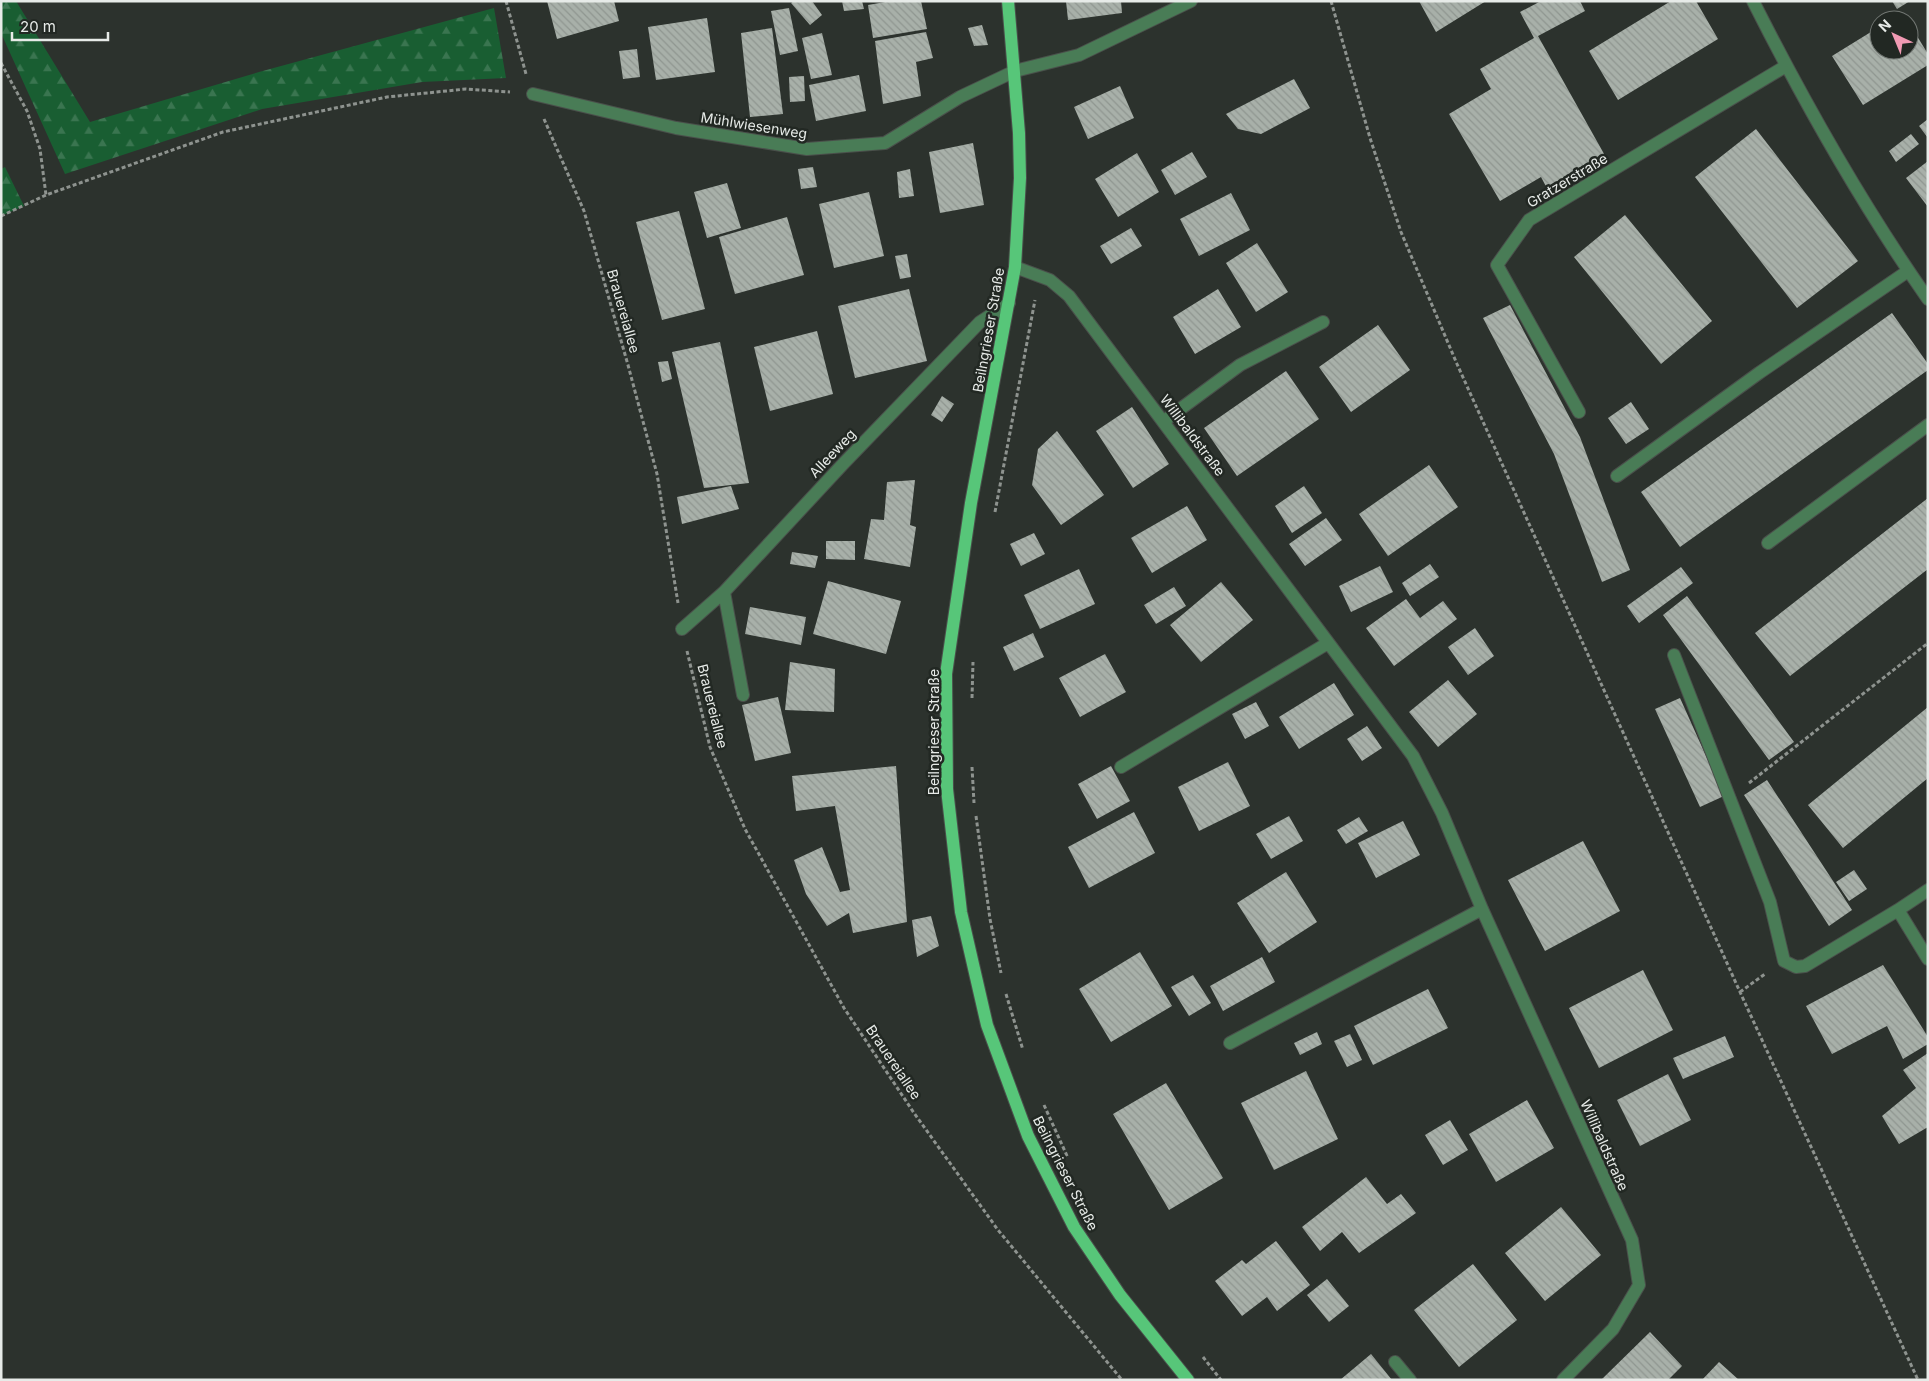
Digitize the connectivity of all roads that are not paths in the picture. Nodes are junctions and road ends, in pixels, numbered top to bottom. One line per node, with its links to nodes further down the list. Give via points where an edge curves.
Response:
1 (1008, 1): 5 (main road, Beilngrieser Straße)
2 (1191, 1): 5 (street, Mühlwiesenweg, via 1079,55)
3 (1753, 1): 4 (street)
4 (1786, 66): 8 (street); 12 (street, Gratzerstraße, via 1529,220 1497,266)
5 (1015, 71): 6 (street, Mühlwiesenweg, via 960,97 885,143 807,149 676,128); 7 (main road, Beilngrieser Straße, via 1020,178)
6 (533, 94)
7 (1015, 266): 10 (main road, Beilngrieser Straße); 13 (street, Willibaldstraße, via 1050,280 1068,296)
8 (1908, 271): 9 (street); 15 (street)
9 (1928, 299)
10 (1009, 303): 17 (street, Alleeweg, via 980,322); 29 (main road, Beilngrieser Straße, via 971,503 946,674 947,789 961,912 987,1025 1028,1136 1074,1227 1120,1295)
11 (1323, 322): 13 (street, via 1240,365)
12 (1579, 412)
13 (1164, 421): 19 (street, Willibaldstraße)
14 (1928, 425): 16 (street)
15 (1617, 476)
16 (1768, 544)
17 (724, 592): 18 (street, Alleeweg); 21 (street)
18 (682, 629)
19 (1328, 643): 22 (street); 24 (street, Willibaldstraße, via 1413,756 1442,813)
20 (1674, 655): 25 (street, via 1770,902 1784,961 1796,967 1805,966)
21 (743, 695)
22 (1121, 767)
23 (1928, 890): 25 (street)
24 (1482, 909): 27 (street); 31 (street, Willibaldstraße, via 1632,1240 1639,1285 1613,1328)
25 (1898, 910): 26 (street)
26 (1928, 959)
27 (1230, 1044)
28 (1395, 1362): 30 (street)
29 (1188, 1380)
30 (1410, 1380)
31 (1563, 1380)

